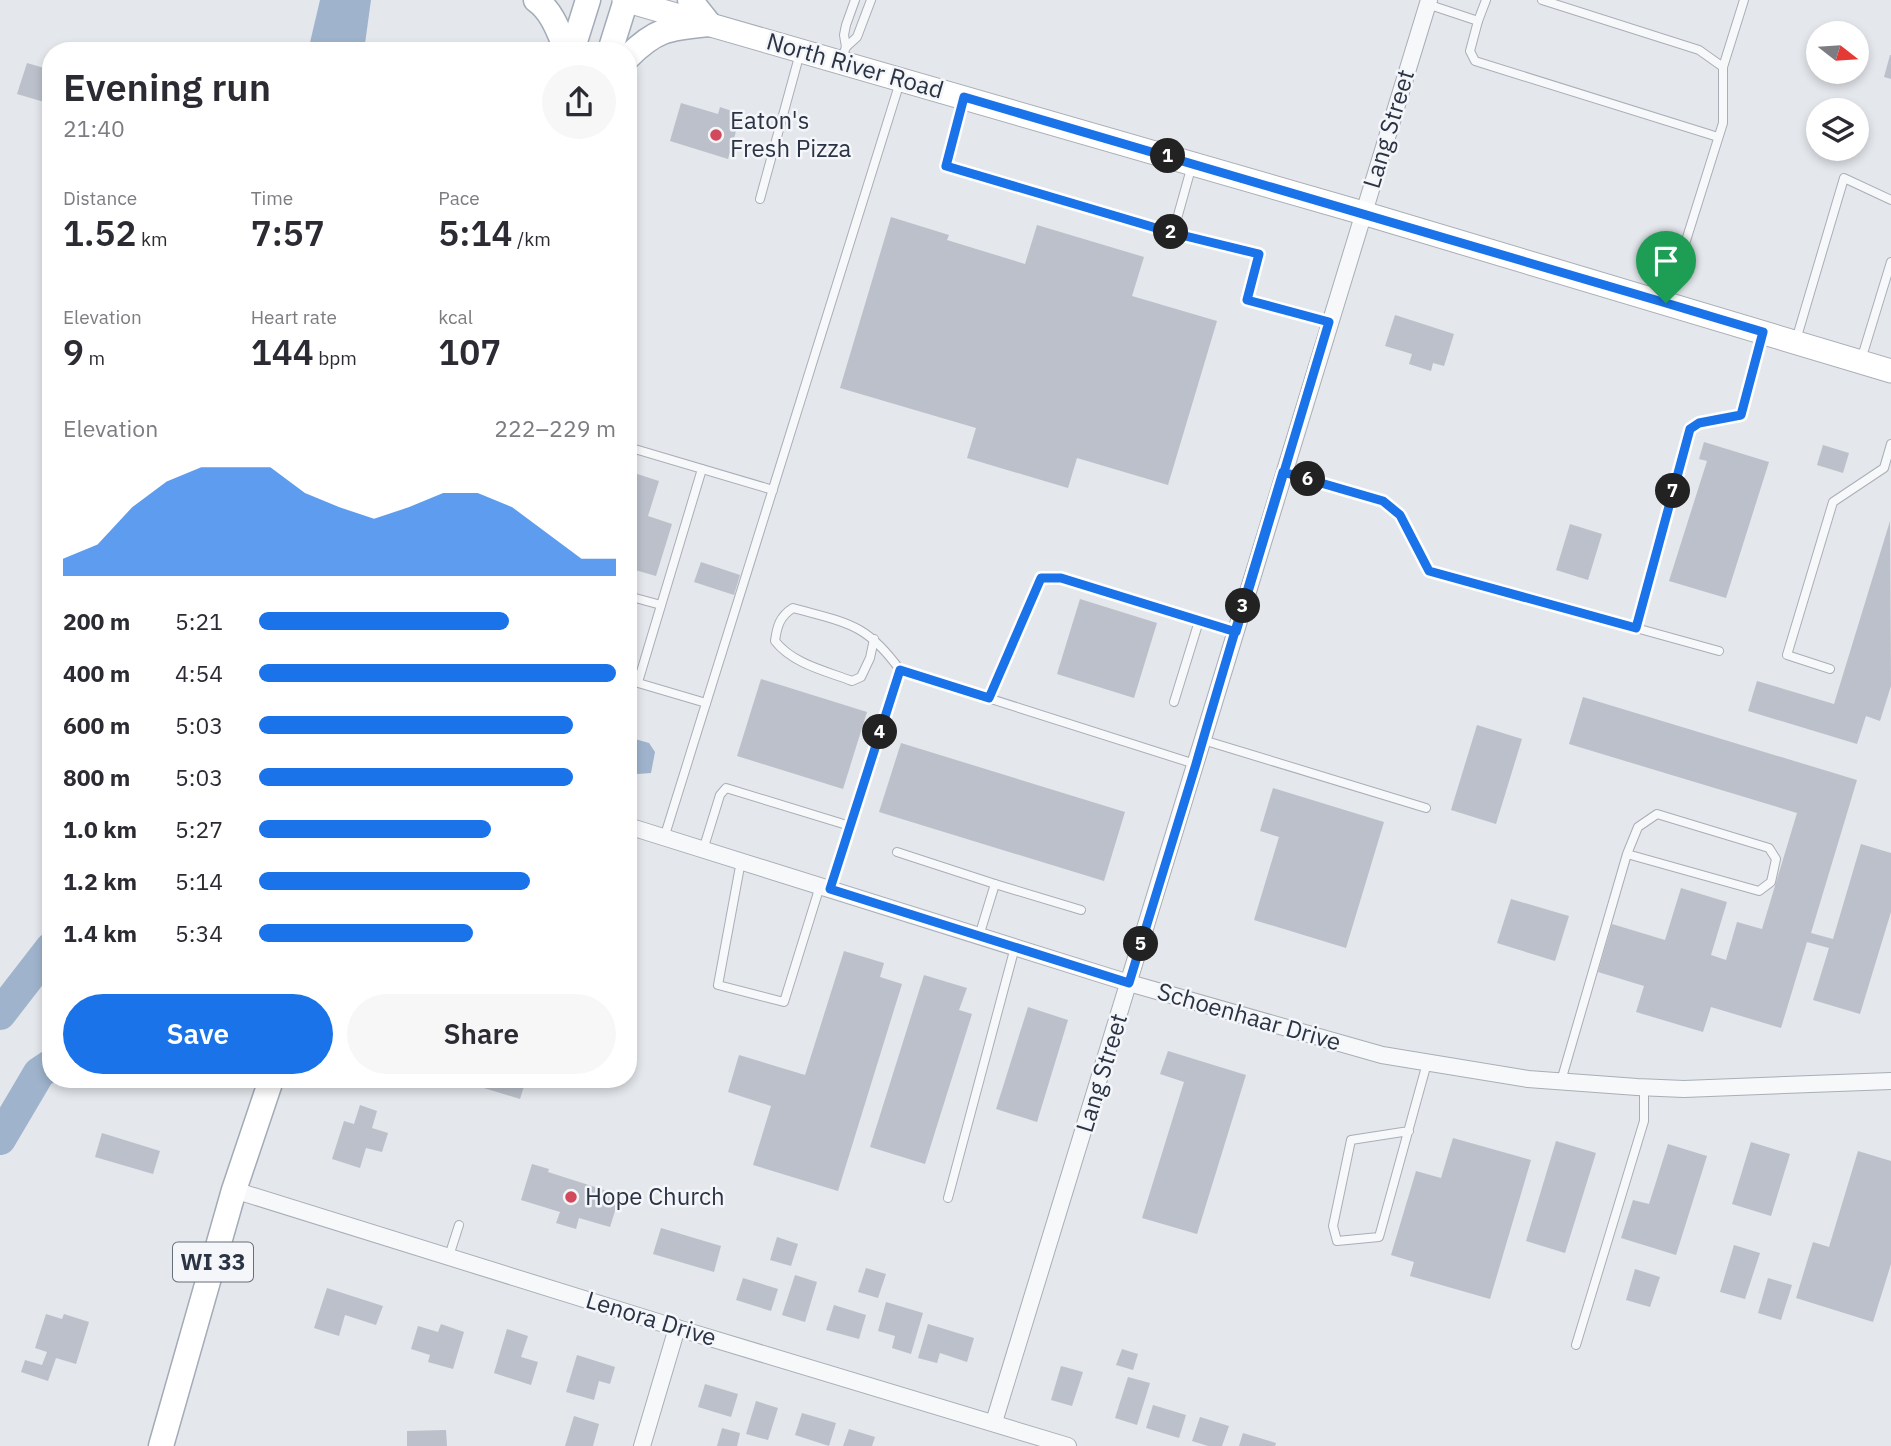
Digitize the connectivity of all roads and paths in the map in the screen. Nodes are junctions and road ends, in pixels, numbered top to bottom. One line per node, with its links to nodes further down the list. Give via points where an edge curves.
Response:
1 (536, 0): 13 (main road)
2 (588, 0): 14 (main road)
3 (625, 0): 12 (street, North River Road); 15 (main road)
4 (690, 0): 12 (main road)
5 (855, 0): 18 (lane)
6 (871, 0): 18 (lane, via 857,37)
7 (1486, 0): 11 (lane)
8 (1542, 0): 19 (lane, via 1699,50)
9 (1744, 0): 19 (lane)
10 (1428, 2): 11 (lane); 26 (street, Lang Street)
11 (1478, 22): 22 (lane, via 1470,51 1475,61)
12 (709, 24): 16 (main road, via 665,29); 17 (street, North River Road)
13 (565, 42)
14 (573, 42)
15 (613, 42)
16 (637, 48)
17 (801, 50): 18 (street, North River Road); 24 (lane)
18 (843, 54): 20 (street, North River Road)
19 (1723, 66): 22 (lane, via 1723,122)
20 (901, 79): 21 (street, North River Road); 39 (lane)
21 (964, 97): 23 (street, North River Road); 27 (lane, via 946,166)
22 (1718, 137): 29 (lane)
23 (1192, 163): 26 (street, North River Road); 27 (lane)
24 (760, 199)
25 (1891, 200): 32 (lane, via 1844,178)
26 (1363, 213): 29 (street, North River Road); 30 (street, Lang Street)
27 (1173, 233): 30 (lane, via 1259,254 1247,300)
28 (1891, 262): 33 (lane)
29 (1666, 303): 31 (street, North River Road)
30 (1329, 322): 38 (street, Lang Street)
31 (1763, 332): 32 (street, North River Road); 43 (lane, via 1741,415 1690,429)
32 (1796, 342): 33 (street, North River Road)
33 (1861, 362): 34 (street, North River Road)
34 (1891, 371)
35 (1891, 444): 47 (lane, via 1884,468 1833,502 1787,655)
36 (637, 450): 37 (lane)
37 (702, 469): 39 (lane); 41 (lane)
38 (1283, 472): 43 (lane, via 1383,501 1400,515 1429,571); 44 (street, Lang Street)
39 (773, 490): 53 (lane)
40 (637, 599): 41 (lane)
41 (661, 606): 48 (lane)
42 (1199, 621): 44 (lane); 51 (lane, via 1061,578 1041,578); 52 (lane)
43 (1636, 628): 46 (lane)
44 (1236, 632): 54 (street, Lang Street)
45 (874, 639): 45 (lane, via 854,625 793,608 776,626 775,641 803,663 852,681 861,677); 49 (lane)
46 (1719, 651)
47 (1830, 669)
48 (637, 670)
49 (900, 670): 51 (lane); 57 (lane)
50 (637, 682): 53 (lane)
51 (989, 698): 55 (lane)
52 (1174, 702)
53 (706, 703): 59 (lane)
54 (1203, 740): 55 (street, Lang Street); 56 (lane)
55 (1196, 764): 69 (street, Lang Street)
56 (1426, 808)
57 (850, 826): 60 (lane, via 726,788); 65 (lane)
58 (637, 829): 59 (street, Schoenhaar Drive)
59 (664, 838): 60 (street, Schoenhaar Drive)
60 (703, 850): 63 (street, Schoenhaar Drive)
61 (897, 852): 64 (lane)
62 (1627, 854): 62 (lane, via 1759,891 1771,882 1776,859 1769,848 1657,814 1638,827); 71 (lane)
63 (741, 861): 65 (street, Schoenhaar Drive); 65 (lane, via 718,985 784,1002)
64 (995, 884): 66 (lane); 67 (lane)
65 (825, 888): 67 (street, Schoenhaar Drive)
66 (1081, 910)
67 (979, 936): 68 (street, Schoenhaar Drive)
68 (1015, 947): 69 (street, Schoenhaar Drive); 77 (lane)
69 (1129, 983): 70 (street, Schoenhaar Drive, via 1382,1055); 82 (street, Lang Street)
70 (1427, 1063): 71 (street, Schoenhaar Drive); 75 (lane)
71 (1561, 1081): 73 (street, Schoenhaar Drive)
72 (1891, 1081): 73 (street, Schoenhaar Drive)
73 (1644, 1087): 81 (lane, via 1644,1121)
74 (268, 1088): 76 (main road, WI 33)
75 (1409, 1131): 75 (lane, via 1379,1237 1337,1241 1333,1226 1351,1140)
76 (234, 1190): 79 (street, Lenora Drive); 83 (main road, WI 33)
77 (948, 1198)
78 (458, 1225): 79 (lane)
79 (449, 1256): 80 (street, Lenora Drive)
80 (677, 1328): 82 (street, Lenora Drive); 84 (street)
81 (1576, 1345)
82 (994, 1422): 85 (street, Lenora Drive)
83 (161, 1446)
84 (642, 1446)
85 (1068, 1446)

